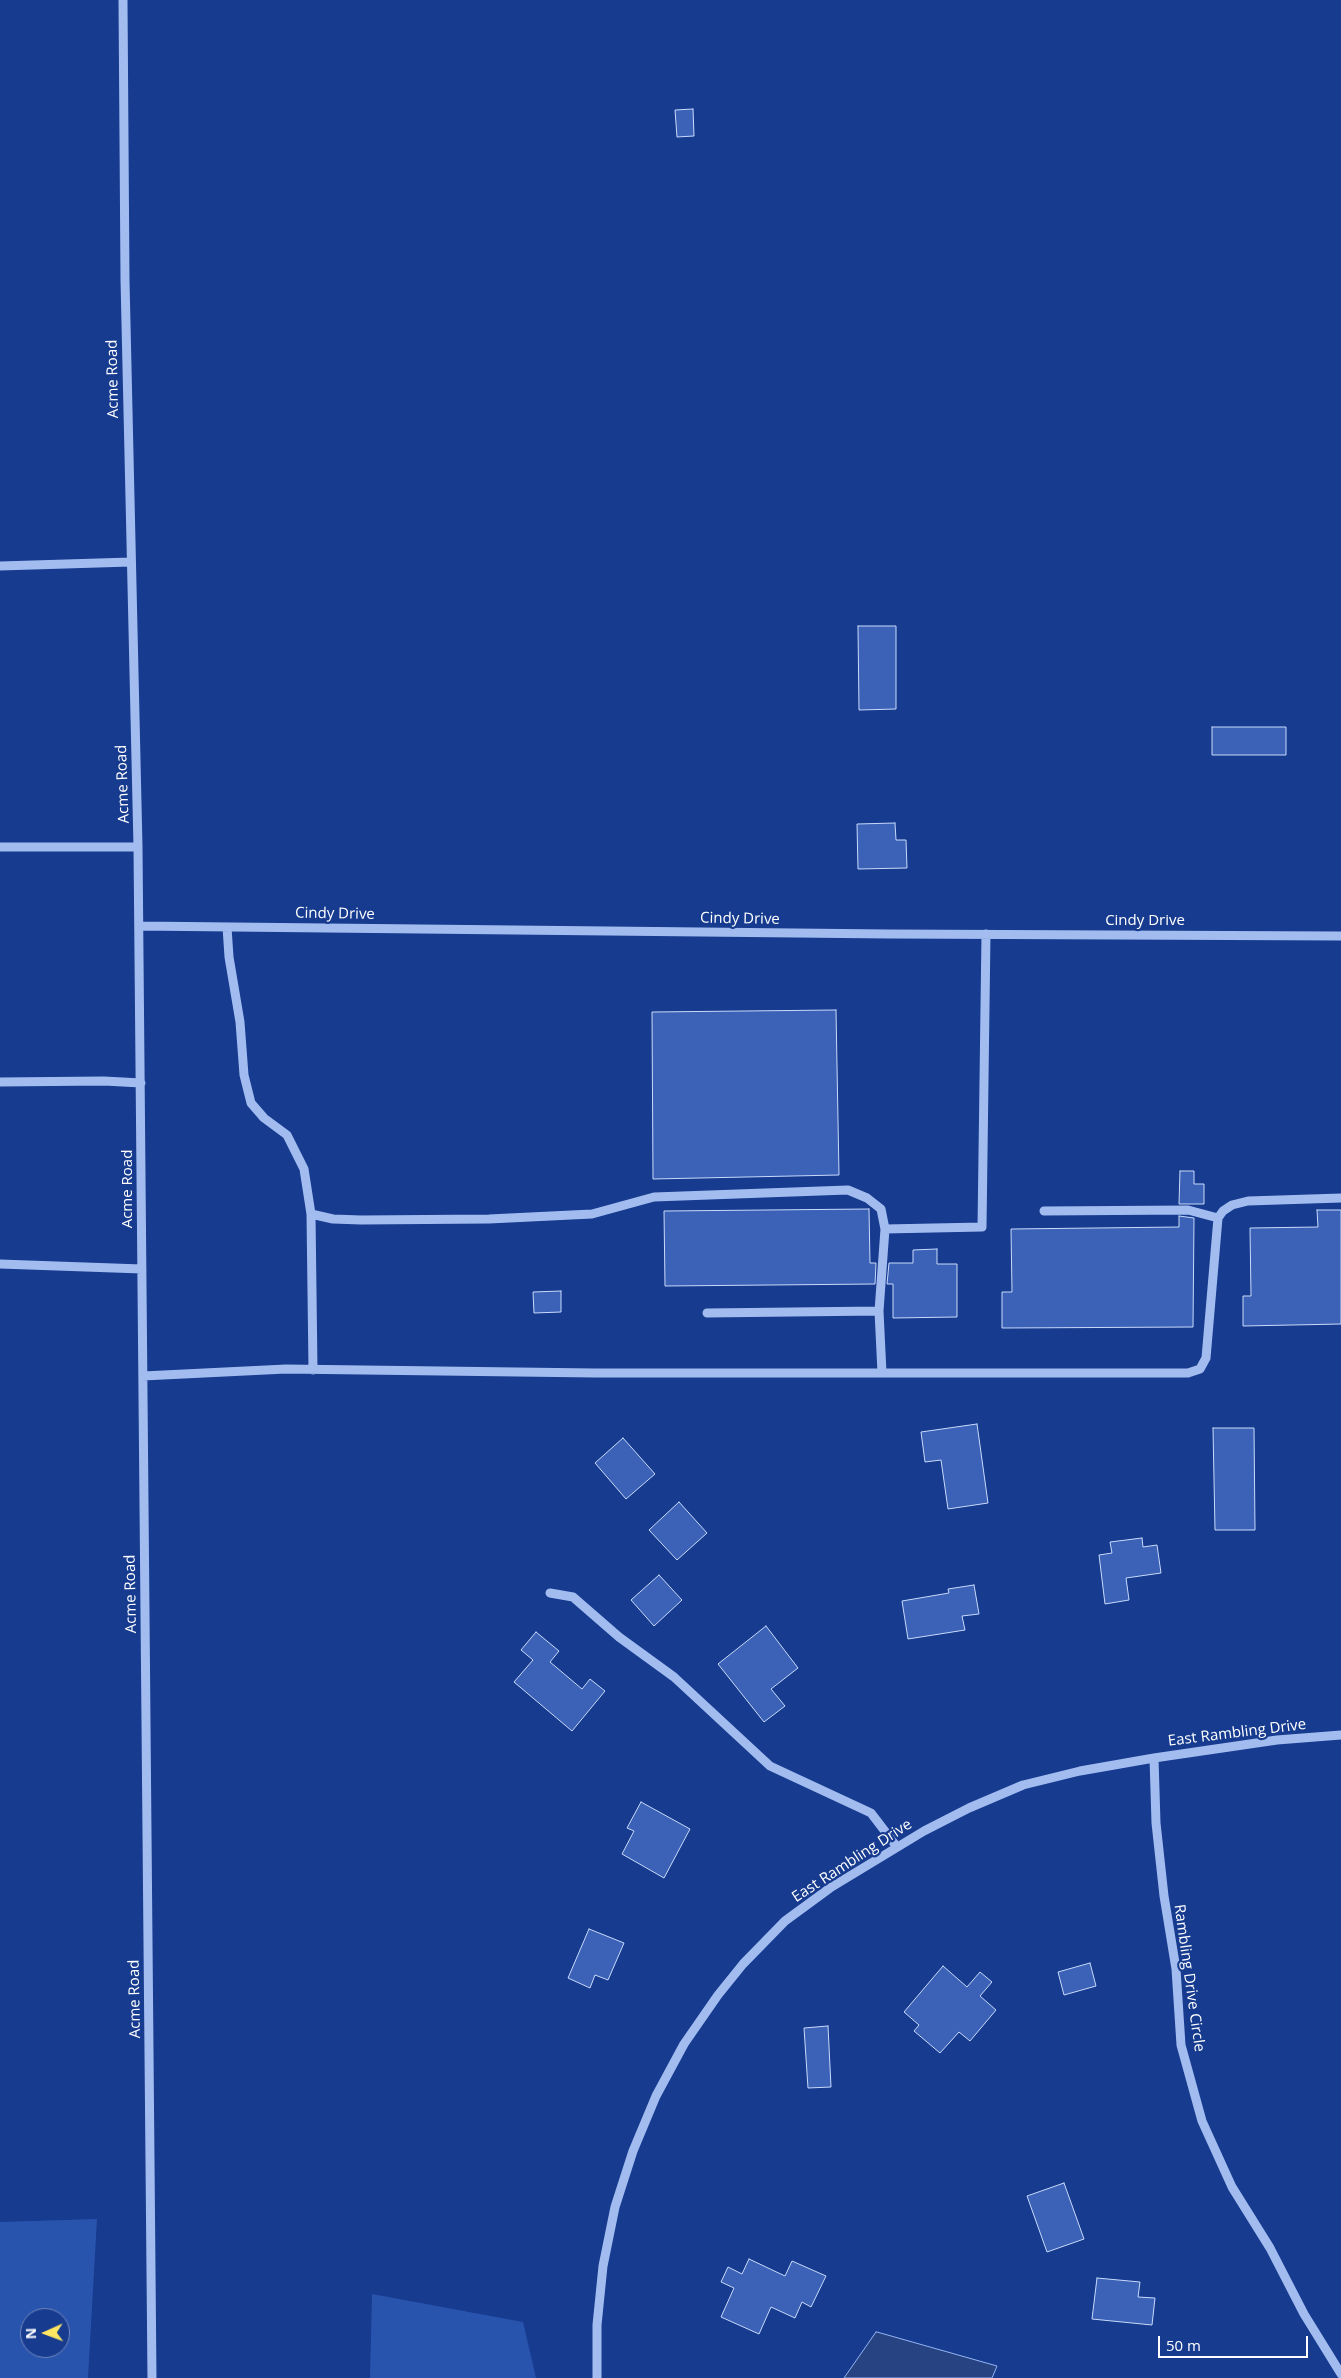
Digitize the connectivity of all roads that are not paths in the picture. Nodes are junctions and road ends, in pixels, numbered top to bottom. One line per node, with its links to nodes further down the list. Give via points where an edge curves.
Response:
1 (123, 0): 2 (street, Acme Road)
2 (131, 562): 3 (street); 5 (street, Acme Road)
3 (0, 566)
4 (0, 847): 5 (street)
5 (138, 847): 6 (street, Acme Road)
6 (139, 926): 7 (street, Cindy Drive); 11 (street, Acme Road)
7 (227, 927): 8 (street, Cindy Drive); 14 (street, via 244,1075 251,1103 264,1118 287,1135 304,1169)
8 (986, 934): 9 (street, Cindy Drive); 16 (street, via 982,1227)
9 (1341, 936)
10 (0, 1082): 11 (street)
11 (141, 1083): 18 (street, Acme Road)
12 (1341, 1198): 15 (street, via 1248,1201 1232,1205)
13 (1044, 1211): 15 (street, via 1188,1210)
14 (311, 1214): 16 (street, via 361,1220 489,1219 592,1214 654,1197 848,1190 867,1198 881,1209); 21 (street)
15 (1218, 1218): 22 (street, via 1206,1358 1200,1370 1188,1373)
16 (885, 1229): 19 (street)
17 (0, 1264): 18 (street)
18 (142, 1269): 23 (street, Acme Road)
19 (879, 1311): 20 (street); 22 (street)
20 (707, 1313)
21 (313, 1370): 22 (street); 23 (street)
22 (882, 1373)
23 (143, 1376): 29 (street, Acme Road)
24 (550, 1593): 27 (street, via 573,1597 619,1637 674,1677 770,1766 871,1813)
25 (1341, 1735): 26 (street, East Rambling Drive, via 1277,1740)
26 (1154, 1758): 27 (street, East Rambling Drive, via 1023,1785 969,1808); 28 (street, Rambling Drive Circle, via 1157,1832 1176,1969 1181,2045 1202,2121 1232,2187)
27 (897, 1847): 30 (street, East Rambling Drive, via 784,1921 743,1964 684,2044 632,2151 615,2207 603,2266)
28 (1341, 2374)
29 (152, 2378)
30 (597, 2378)

